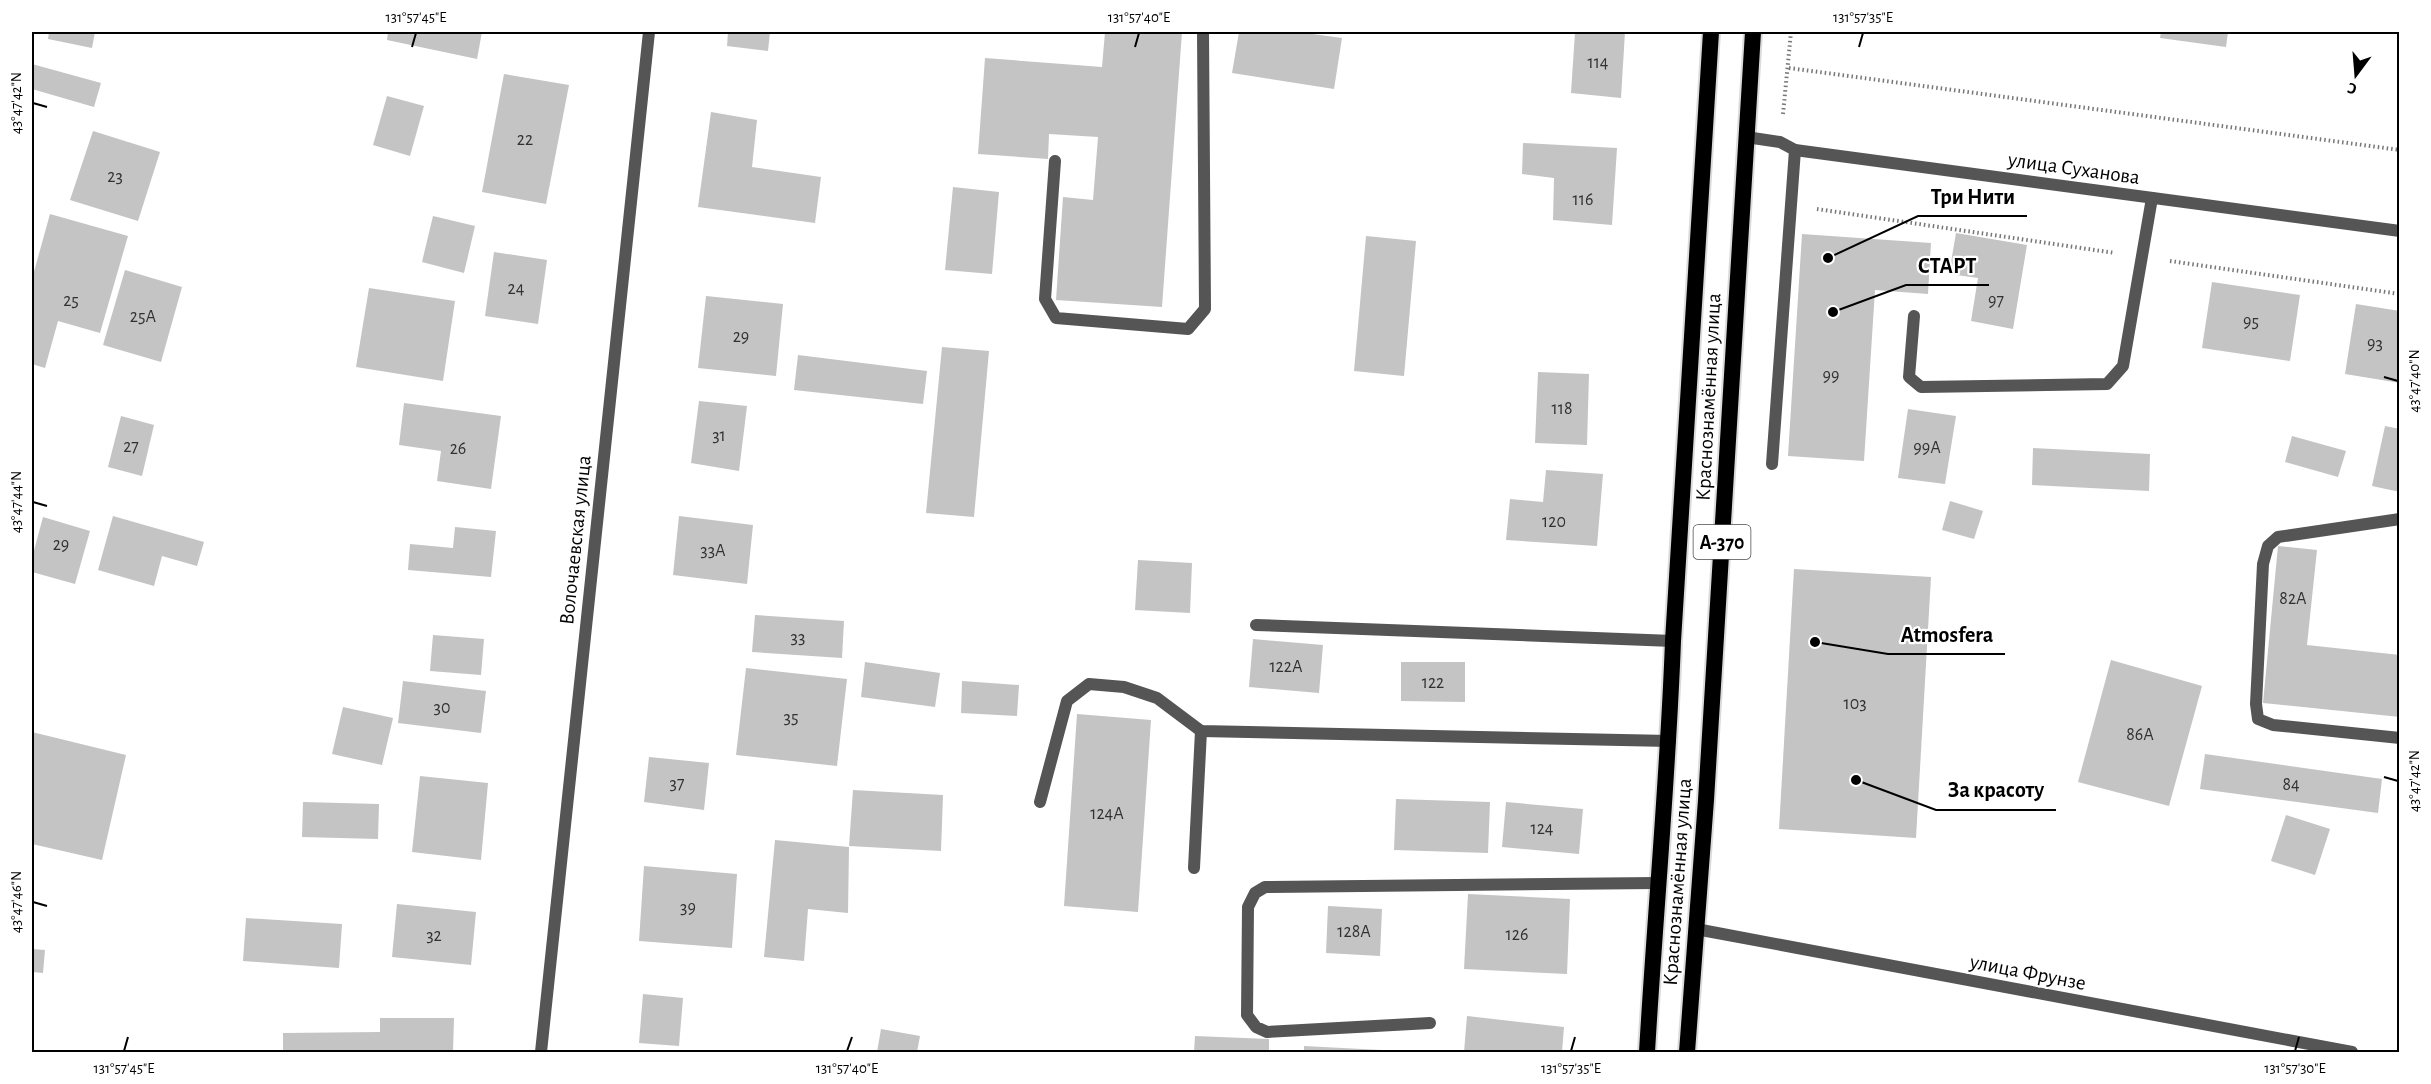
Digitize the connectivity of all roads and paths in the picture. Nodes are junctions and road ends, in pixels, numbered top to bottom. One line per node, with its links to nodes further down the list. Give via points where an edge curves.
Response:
1 (649, 32): 28 (street, Волочаевская улица)
2 (1203, 32): 9 (street, via 1205,309 1188,329 1056,318 1044,298)
3 (1711, 32): 19 (highway, Краснознамённая улица / А-370)
4 (1753, 32): 6 (highway, Краснознамённая улица / А-370)
5 (1788, 68): 8 (path)
6 (1746, 137): 7 (street, улица Суханова, via 1780,142); 26 (highway, Краснознамённая улица / А-370)
7 (1795, 150): 10 (street, улица Суханова); 11 (street)
8 (2400, 150)
9 (1055, 160)
10 (2152, 198): 12 (street, улица Суханова); 13 (street)
11 (1791, 205): 13 (path); 16 (street)
12 (2400, 231)
13 (2142, 256): 14 (path); 15 (street, via 2123,366 2108,384 1921,387 1909,377)
14 (2400, 294)
15 (1914, 316)
16 (1772, 464)
17 (2400, 519): 21 (street, via 2278,537 2268,546 2263,564 2256,704 2259,719 2273,725)
18 (1256, 625): 19 (street)
19 (1673, 641): 22 (highway, Краснознамённая улица / А-370)
20 (1201, 731): 22 (street); 23 (street, via 1157,698 1124,687 1089,684 1067,701); 24 (street)
21 (2400, 738)
22 (1670, 741): 25 (highway, Краснознамённая улица / А-370)
23 (1040, 802)
24 (1194, 868)
25 (1657, 883): 27 (street, via 1265,887 1255,893 1248,907 1247,1015 1256,1027 1267,1032); 29 (highway, Краснознамённая улица / А-370)
26 (1696, 929): 30 (highway, Краснознамённая улица / А-370); 31 (street, улица Фрунзе)
27 (1430, 1023)
28 (541, 1053)
29 (1647, 1053)
30 (1687, 1053)
31 (2352, 1053)

